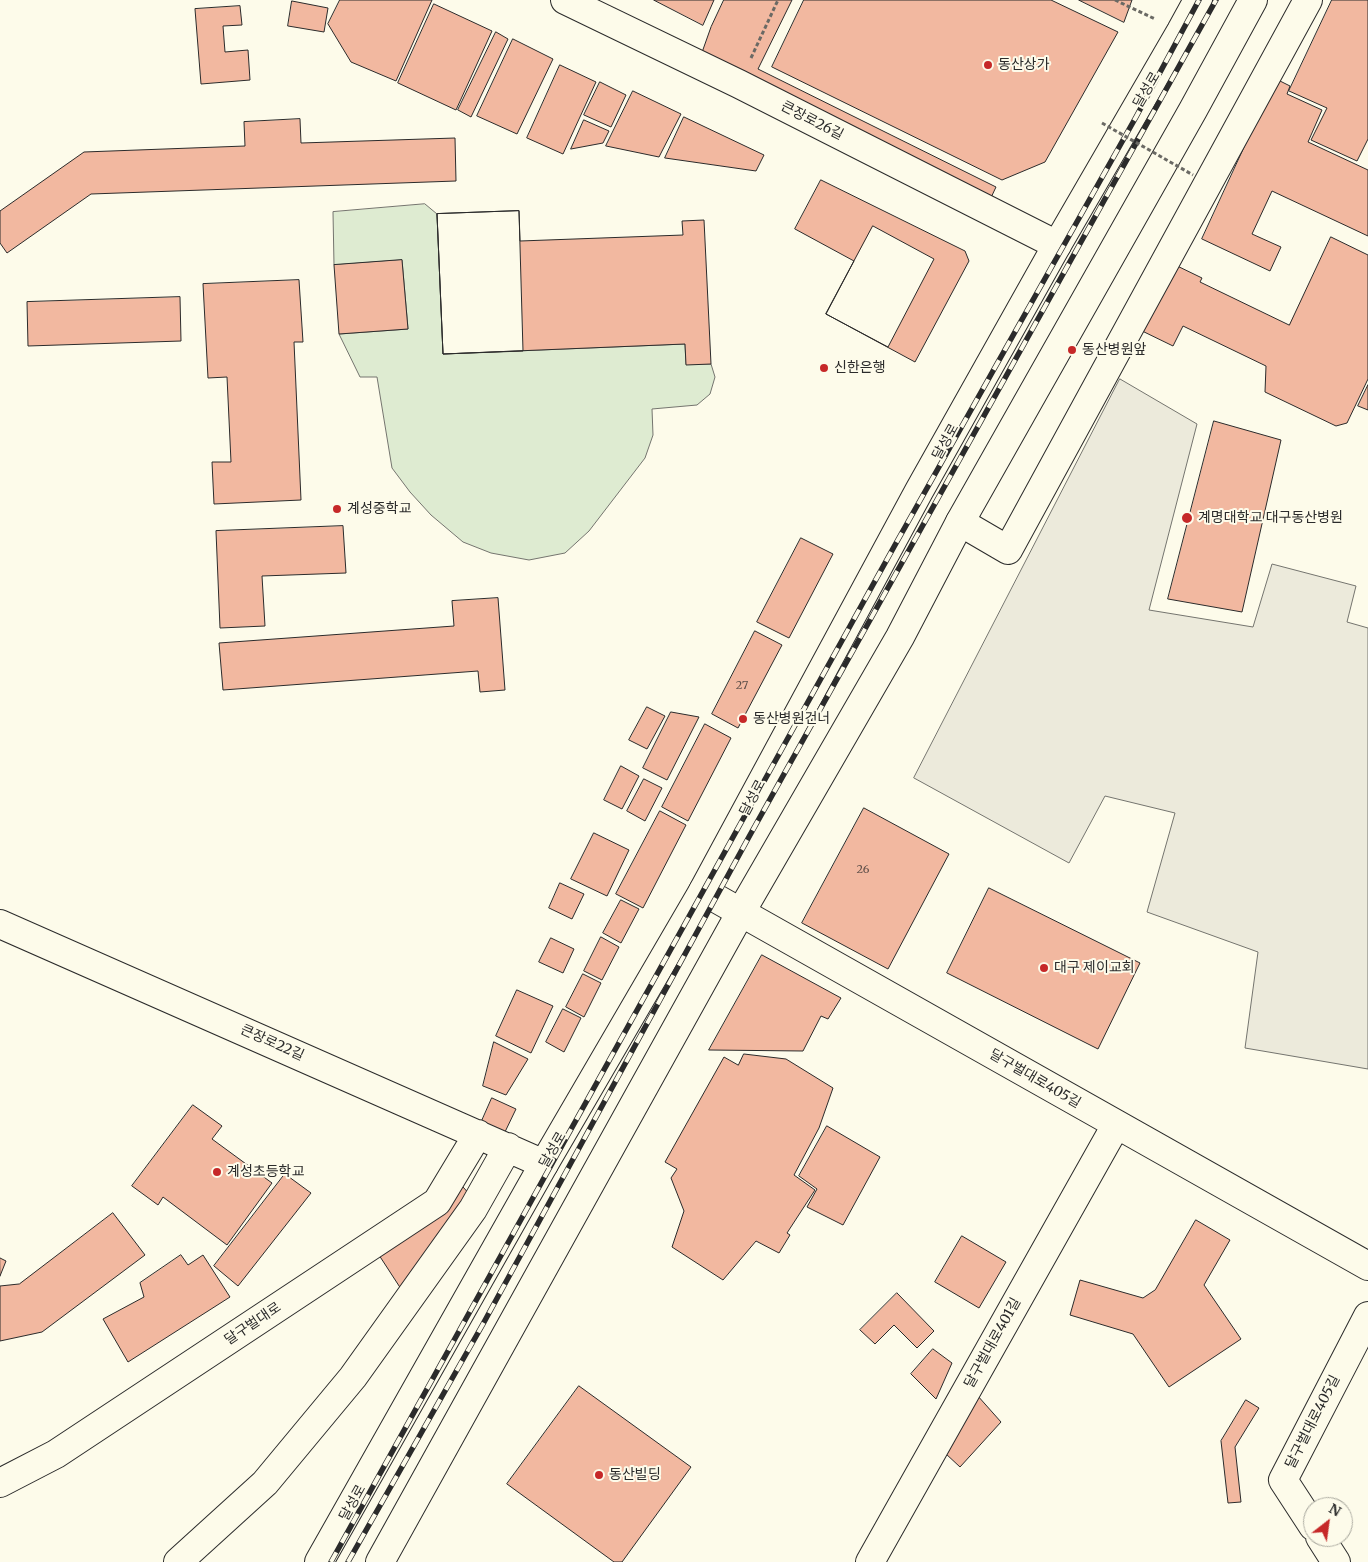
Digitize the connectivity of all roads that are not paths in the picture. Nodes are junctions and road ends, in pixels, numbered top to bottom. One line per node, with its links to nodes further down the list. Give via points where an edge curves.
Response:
1 (565, 0): 5 (main road, 큰장로26길, via 739,84)
2 (1198, 0): 5 (main road, 달성로)
3 (1253, 0): 6 (main road)
4 (1308, 0): 6 (main road, via 1008,550)
5 (1057, 246): 7 (main road, 달성로, via 919,490)
6 (960, 522): 8 (main road, via 900,637)
7 (703, 891): 8 (main road, 달구벌대로405길); 13 (main road, 달성로)
8 (741, 912): 10 (main road, 달구벌대로405길); 21 (main road)
9 (0, 924): 11 (main road, 큰장로22길)
10 (1116, 1125): 14 (main road, 달구벌대로405길); 22 (main road, 달구벌대로401길)
11 (478, 1134): 12 (main road, 큰장로22길); 16 (main road, 달구벌대로, via 437,1202 56,1454)
12 (508, 1147): 13 (main road, 큰장로22길); 19 (main road, via 473,1209 353,1377 264,1483)
13 (544, 1164): 20 (main road, 달성로)
14 (1368, 1266)
15 (1368, 1316): 17 (main road, 달구벌대로405길, via 1283,1480)
16 (0, 1483)
17 (1303, 1511)
18 (1326, 1547): 23 (main road)
19 (178, 1562)
20 (320, 1562)
21 (380, 1562)
22 (870, 1562)
23 (1336, 1562)

